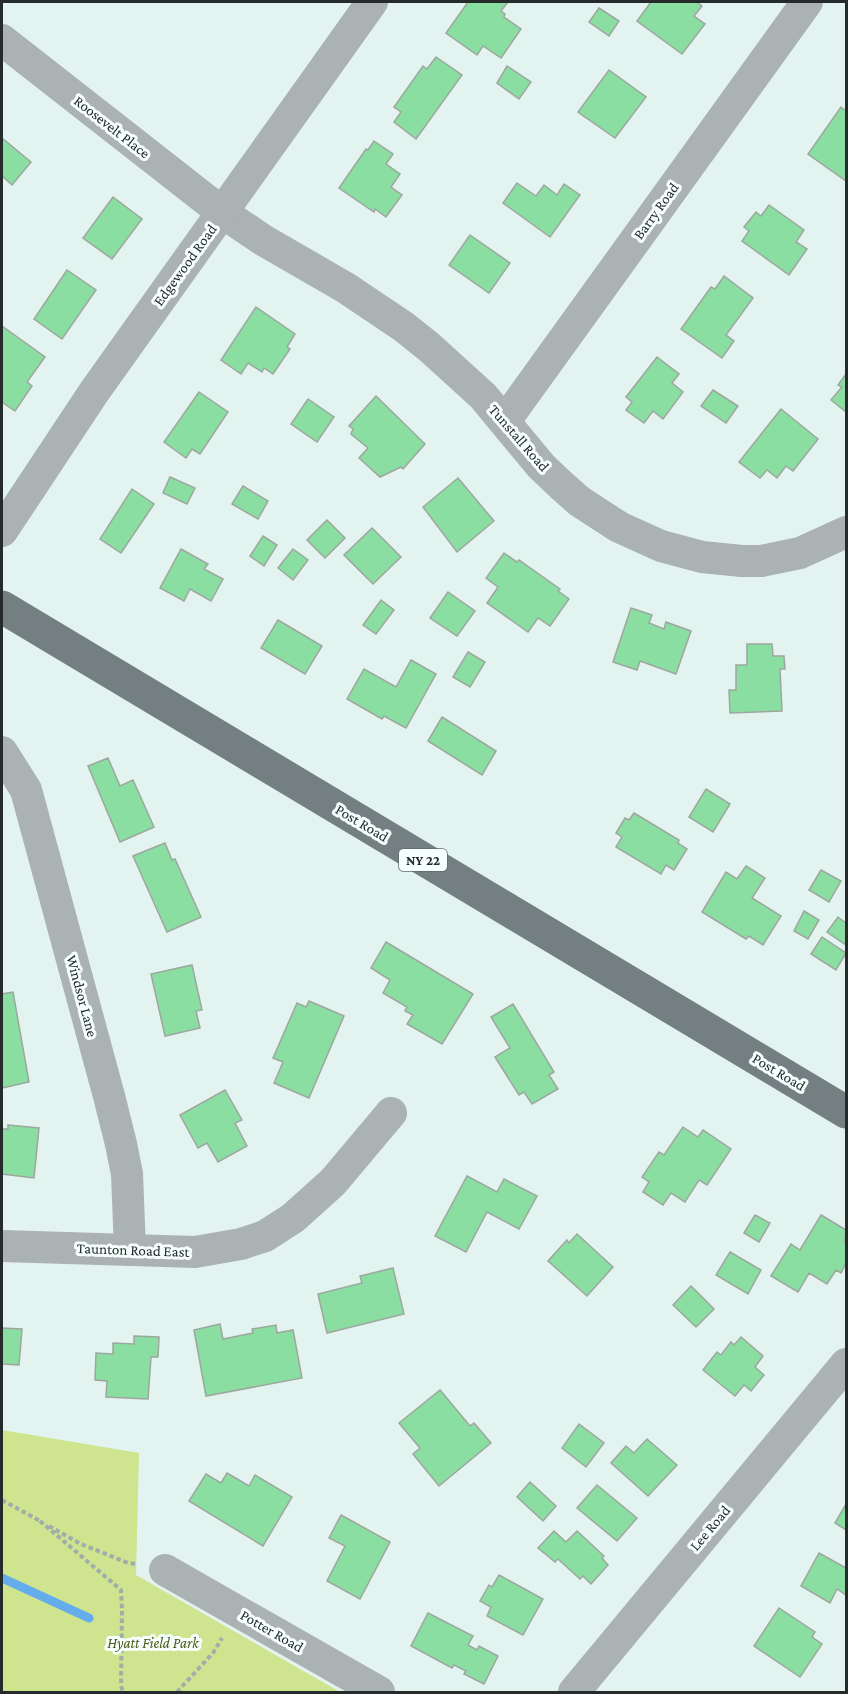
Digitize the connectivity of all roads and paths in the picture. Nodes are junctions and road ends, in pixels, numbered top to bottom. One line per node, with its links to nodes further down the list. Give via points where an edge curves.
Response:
1 (372, 2): 4 (street, Edgewood Road)
2 (807, 2): 5 (street, Barry Road)
3 (2, 40): 4 (street, Roosevelt Place)
4 (223, 213): 5 (street, Tunstall Road, via 404,327 459,373); 6 (street, Edgewood Road, via 94,392)
5 (505, 421): 7 (street, Tunstall Road, via 541,466 579,501 619,527 661,546 712,558 761,561 800,553)
6 (2, 531)
7 (846, 532)
8 (2, 607): 10 (main road, Post Road / NY 22)
9 (2, 752): 13 (street, Windsor Lane, via 26,790 111,1105 127,1174)
10 (846, 1112)
11 (391, 1113): 13 (street, Taunton Road East, via 333,1182 293,1218 265,1236 195,1252)
12 (2, 1246): 13 (street, Taunton Road East)
13 (130, 1250)
14 (846, 1364): 22 (street, Lee Road)
15 (2, 1500): 16 (path)
16 (40, 1521): 17 (path, via 81,1544 128,1563); 19 (path, via 121,1590)
17 (165, 1569): 18 (street, Potter Road)
18 (239, 1612): 20 (path, via 213,1653); 21 (street, Potter Road)
19 (123, 1692)
20 (177, 1692)
21 (379, 1692)
22 (574, 1692)

